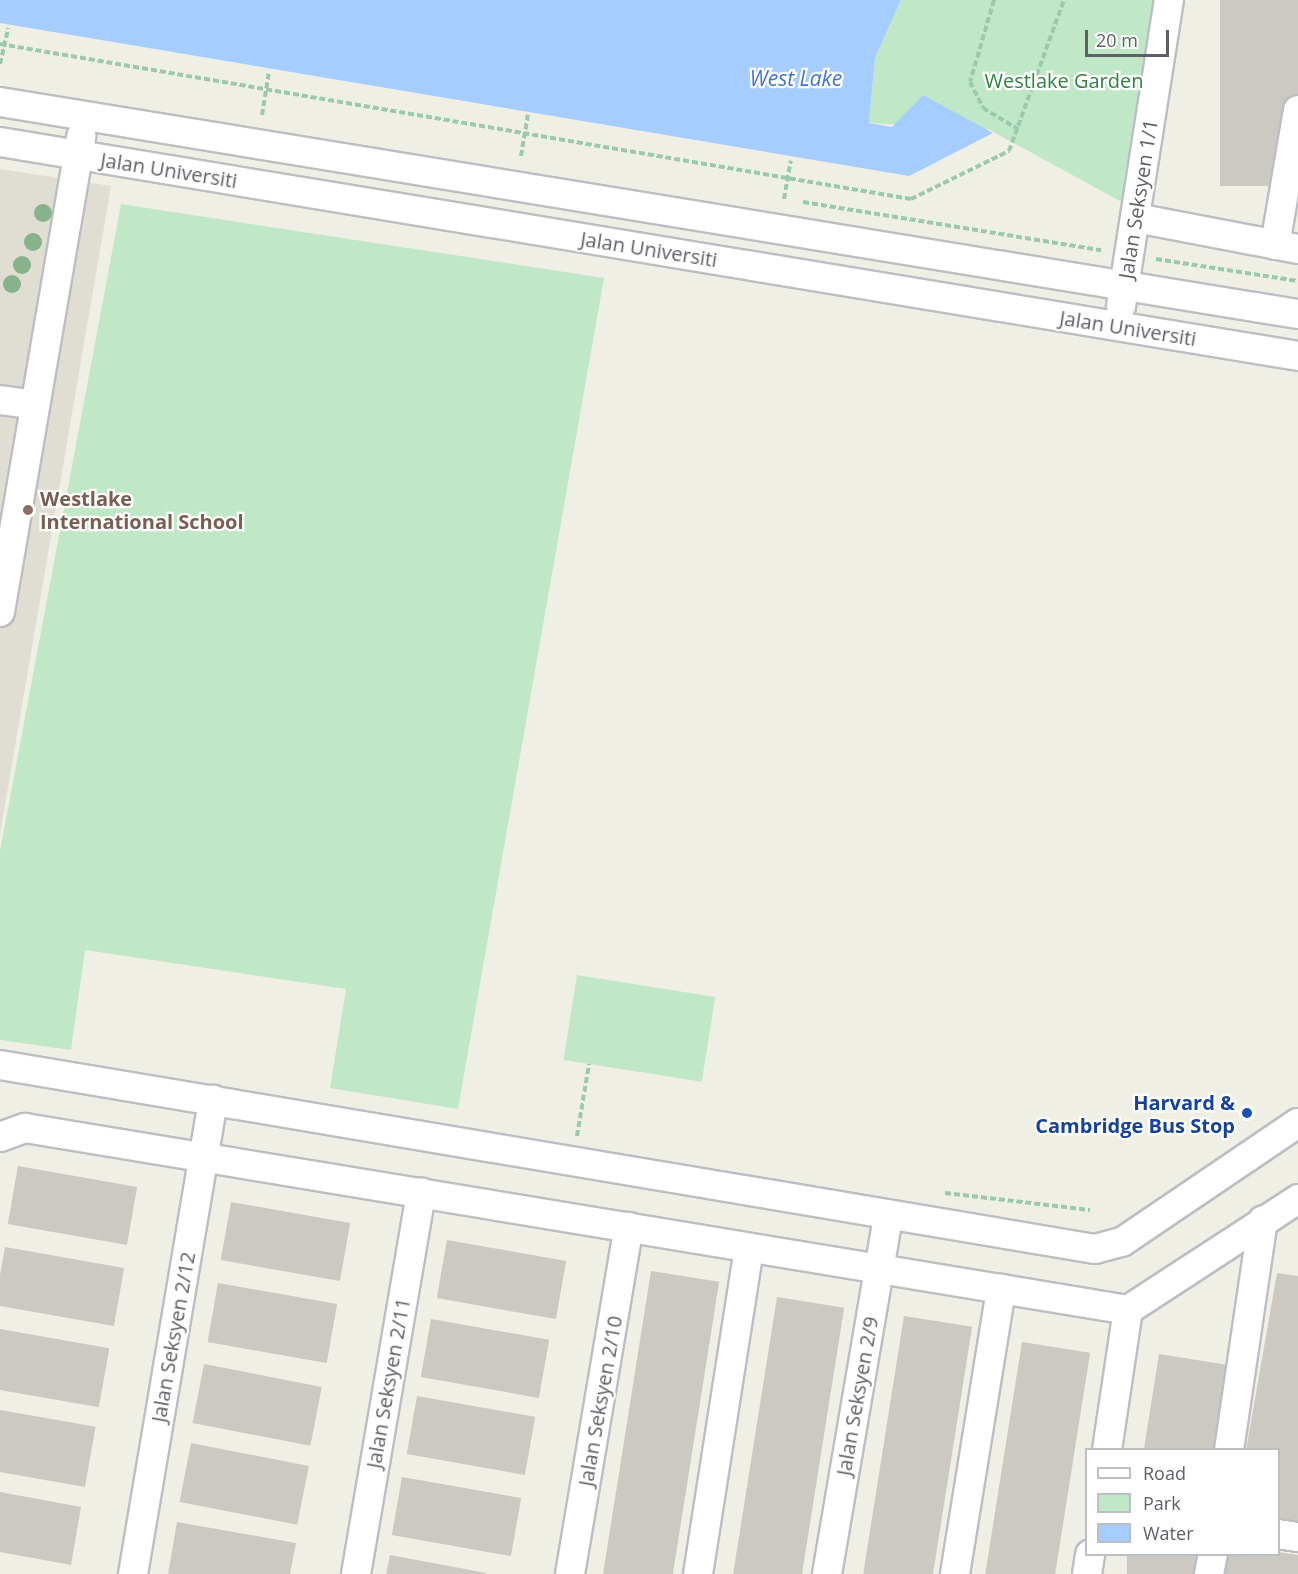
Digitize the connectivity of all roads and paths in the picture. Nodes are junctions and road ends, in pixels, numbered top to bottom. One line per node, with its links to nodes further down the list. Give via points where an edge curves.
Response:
1 (994, 0): 14 (path, via 970,82 983,108)
2 (1064, 0): 14 (path)
3 (1169, 0): 22 (street, Jalan Seksyen 1/1)
4 (8, 28): 5 (path)
5 (2, 44): 6 (path); 8 (path)
6 (0, 64)
7 (269, 72): 8 (path)
8 (266, 88): 12 (path); 15 (path)
9 (0, 102): 13 (street, Jalan Universiti)
10 (1298, 110): 23 (street)
11 (528, 114): 15 (path)
12 (262, 115)
13 (84, 116): 17 (street); 26 (street, Jalan Universiti)
14 (1018, 129): 20 (path, via 1009,151 911,199)
15 (526, 130): 18 (path); 20 (path)
16 (0, 141): 17 (street, Jalan Universiti)
17 (77, 155): 28 (street, Jalan Universiti); 31 (street)
18 (521, 156)
19 (791, 161): 20 (path)
20 (789, 177): 21 (path)
21 (784, 199)
22 (1136, 218): 23 (street); 26 (street, Jalan Seksyen 1/1)
23 (1287, 247)
24 (1150, 258): 25 (path)
25 (1298, 281)
26 (1124, 287): 27 (street, Jalan Universiti); 28 (street, Jalan Seksyen 1/1)
27 (1298, 314)
28 (1118, 326): 29 (street, Jalan Universiti)
29 (1298, 356)
30 (0, 400): 31 (street)
31 (34, 405): 32 (street)
32 (11, 480): 33 (street)
33 (4, 567): 34 (street)
34 (0, 612)
35 (590, 1064): 41 (path)
36 (0, 1065): 37 (street)
37 (213, 1100): 40 (street, Jalan Seksyen 2/12); 41 (street)
38 (1298, 1123): 46 (street, via 1108,1248)
39 (2, 1135): 40 (street, via 25,1128)
40 (203, 1158): 42 (street); 59 (street, Jalan Seksyen 2/12)
41 (572, 1163): 46 (street)
42 (421, 1192): 48 (street); 60 (street, Jalan Seksyen 2/11)
43 (941, 1192): 45 (path)
44 (1298, 1199): 47 (street)
45 (1090, 1210)
46 (888, 1217): 50 (street, Jalan Seksyen 2/9)
47 (1263, 1221): 52 (street); 54 (street)
48 (629, 1227): 49 (street); 61 (street, Jalan Seksyen 2/10)
49 (749, 1250): 50 (street); 62 (street)
50 (878, 1271): 51 (street); 63 (street, Jalan Seksyen 2/9)
51 (1001, 1289): 52 (street); 64 (street)
52 (1128, 1310): 53 (street)
53 (1107, 1448)
54 (1229, 1448)
55 (1280, 1534): 56 (street)
56 (1298, 1537)
57 (1090, 1556): 65 (street)
58 (1213, 1556): 66 (street)
59 (133, 1574)
60 (356, 1574)
61 (570, 1574)
62 (698, 1574)
63 (827, 1574)
64 (955, 1574)
65 (1087, 1574)
66 (1209, 1574)

